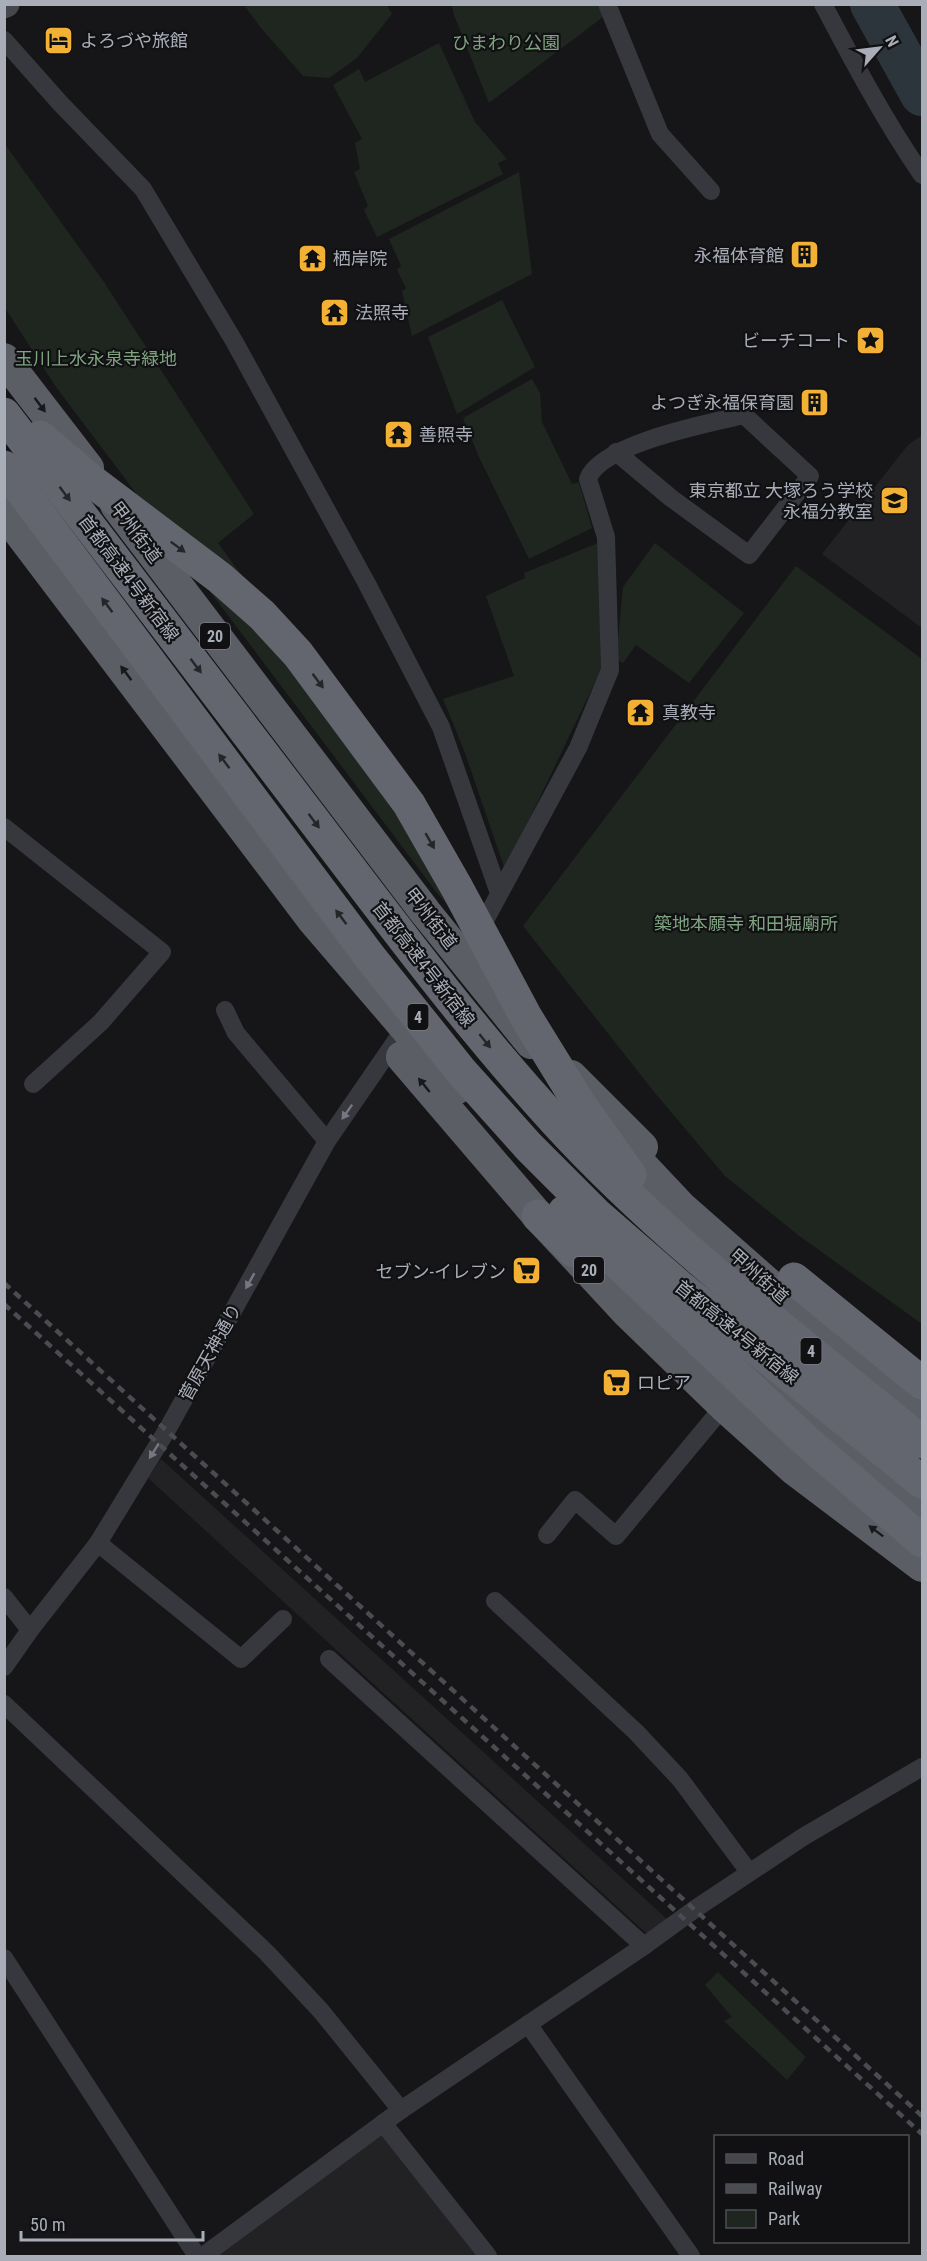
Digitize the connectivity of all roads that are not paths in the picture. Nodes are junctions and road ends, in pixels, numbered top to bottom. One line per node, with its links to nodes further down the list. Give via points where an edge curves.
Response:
1 (608, 4): 5 (street, via 660,135)
2 (823, 4): 4 (street, via 860,76)
3 (4, 40): 13 (street, via 143,189 234,341 441,727)
4 (922, 176)
5 (711, 191)
6 (4, 358): 14 (highway, 甲州街道 / 20, one-way to 14)
7 (4, 402): 19 (highway, 4, one-way to 19, via 93,482 220,578 298,654 409,804 526,1017)
8 (4, 414): 22 (highway, 首都高速4号新宿線 / 4, one-way to 22, via 489,1047 627,1196)
9 (616, 452): 9 (street, via 748,555 810,476 744,415); 13 (street, via 590,472 588,479 606,537 610,670 578,748)
10 (4, 467): 15 (highway, 首都高速4号新宿線 / 4, one-way to 10)
11 (4, 512): 17 (highway, 20, one-way to 11)
12 (4, 827): 18 (street, via 162,952 101,1022)
13 (499, 893): 14 (street, via 483,924)
14 (457, 952): 23 (highway, via 576,1081 676,1180); 28 (highway, 甲州街道 / 20, via 562,1083 681,1207)
15 (370, 957): 30 (highway, 首都高速4号新宿線 / 4, via 461,1071 596,1214); 34 (highway, via 467,1106 514,1161 587,1237 805,1440)
16 (225, 1010): 20 (street, via 236,1033)
17 (399, 1037): 20 (street, 菅原天神通り, one-way to 20); 21 (highway, 20, one-way to 17, via 431,1093); 31 (highway, 20, via 591,1230 746,1366)
18 (33, 1084)
19 (579, 1103): 22 (highway, 4, via 637,1186); 27 (highway, via 642,1182 706,1250 788,1317)
20 (327, 1141): 35 (street, 菅原天神通り, one-way to 35, via 167,1430)
21 (538, 1216): 26 (highway, 20, via 628,1313); 32 (highway, via 606,1282 733,1393)
22 (699, 1260): 29 (highway, 首都高速4号新宿線 / 4)
23 (795, 1279): 24 (highway); 25 (highway)
24 (922, 1374)
25 (922, 1383)
26 (724, 1406): 33 (street, via 616,1536 575,1500); 36 (highway, 20, one-way to 26, via 795,1470)
27 (922, 1412)
28 (922, 1419)
29 (922, 1442)
30 (922, 1482)
31 (922, 1508)
32 (922, 1528)
33 (547, 1535)
34 (922, 1541)
35 (98, 1543): 39 (street, via 241,1659); 40 (street, 菅原天神通り)
36 (922, 1566)
37 (4, 1597): 40 (street)
38 (495, 1601): 45 (street, via 636,1732 680,1779)
39 (283, 1619)
40 (30, 1630): 42 (street, 菅原天神通り)
41 (328, 1659): 46 (street)
42 (4, 1667)
43 (4, 1704): 49 (street, via 267,1953 321,2011)
44 (922, 1767): 45 (street)
45 (749, 1872): 46 (street)
46 (644, 1946): 48 (street)
47 (4, 1958): 51 (street)
48 (528, 2024): 49 (street); 54 (street)
49 (401, 2110): 50 (street)
50 (383, 2123): 52 (street); 53 (street)
51 (197, 2256)
52 (203, 2256)
53 (489, 2256)
54 (692, 2256)

